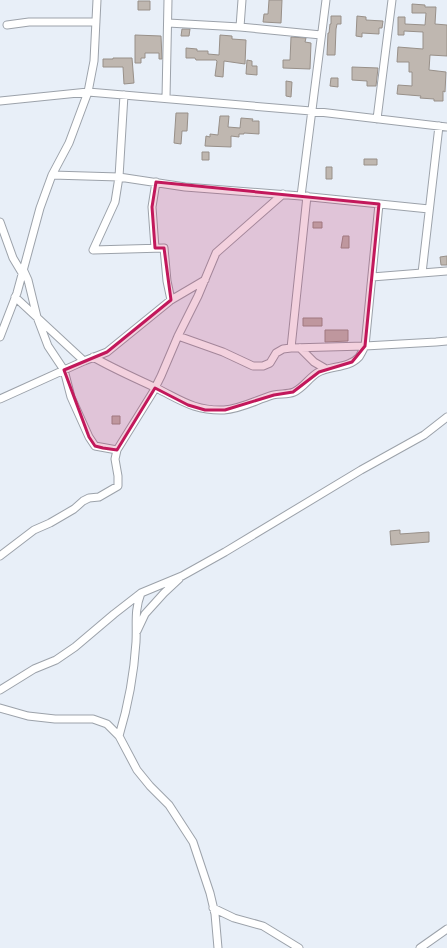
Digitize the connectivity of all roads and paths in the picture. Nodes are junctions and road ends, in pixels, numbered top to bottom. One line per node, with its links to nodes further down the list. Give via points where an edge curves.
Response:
1 (97, 0): 6 (street)
2 (168, 0): 7 (street)
3 (242, 0): 9 (street)
4 (326, 0): 10 (street)
5 (392, 0): 16 (street)
6 (96, 22): 8 (street, via 29,22); 11 (street, via 94,61)
7 (168, 23): 9 (street); 13 (street)
8 (7, 25)
9 (240, 27): 10 (street)
10 (321, 35): 15 (street)
11 (88, 92): 12 (street); 14 (street); 19 (street, via 69,143)
12 (124, 95): 13 (street); 20 (street)
13 (166, 98): 15 (street)
14 (0, 101)
15 (311, 110): 16 (street); 23 (street)
16 (377, 119): 17 (street)
17 (439, 126): 18 (street); 25 (street)
18 (447, 127)
19 (52, 175): 20 (street); 28 (street)
20 (119, 177): 21 (street); 27 (street, via 115,202 93,250)
21 (156, 182): 22 (street, via 185,187); 27 (street, via 152,207)
22 (283, 194): 23 (street); 32 (street, via 216,253)
23 (304, 196): 24 (street); 40 (street)
24 (379, 204): 25 (street); 31 (street)
25 (429, 209): 30 (street)
26 (0, 222): 28 (street, via 13,258)
27 (155, 248): 34 (street, via 164,248)
28 (23, 271): 33 (street); 35 (street, via 28,280)
29 (447, 271): 30 (street)
30 (422, 273): 31 (street)
31 (372, 277): 39 (street)
32 (205, 280): 34 (street); 36 (street)
33 (15, 298): 35 (street); 37 (street)
34 (171, 300): 42 (street, via 112,348)
35 (37, 317): 43 (street); 45 (street, via 48,346)
36 (178, 336): 40 (street, via 253,366 270,363 276,353); 46 (street)
37 (0, 337)
38 (447, 340): 39 (street)
39 (365, 346): 41 (street); 44 (street, via 359,357 352,362)
40 (291, 348): 41 (street)
41 (300, 348): 44 (street, via 314,362)
42 (93, 358): 43 (street); 46 (street)
43 (84, 361): 45 (street)
44 (326, 369): 46 (street, via 293,392 225,410 205,410 188,405)
45 (64, 370): 47 (street); 49 (street, via 71,397 92,442 95,446)
46 (155, 387): 49 (street)
47 (0, 399)
48 (447, 417): 51 (street, via 424,435)
49 (117, 450): 50 (street, via 115,459 119,482 116,488 99,497 83,501 56,520 34,530)
50 (0, 556)
51 (182, 576): 52 (street); 53 (street, via 146,614)
52 (141, 593): 53 (street, via 136,608); 54 (street, via 75,647)
53 (136, 633): 56 (street, via 127,708)
54 (0, 690)
55 (0, 708): 56 (street, via 28,716 94,719 107,724)
56 (119, 736): 57 (street, via 137,770 169,805 193,842)
57 (213, 908): 59 (street, via 234,918 263,926); 60 (street)
58 (447, 929): 61 (street)
59 (294, 947)
60 (218, 948)
61 (420, 948)

